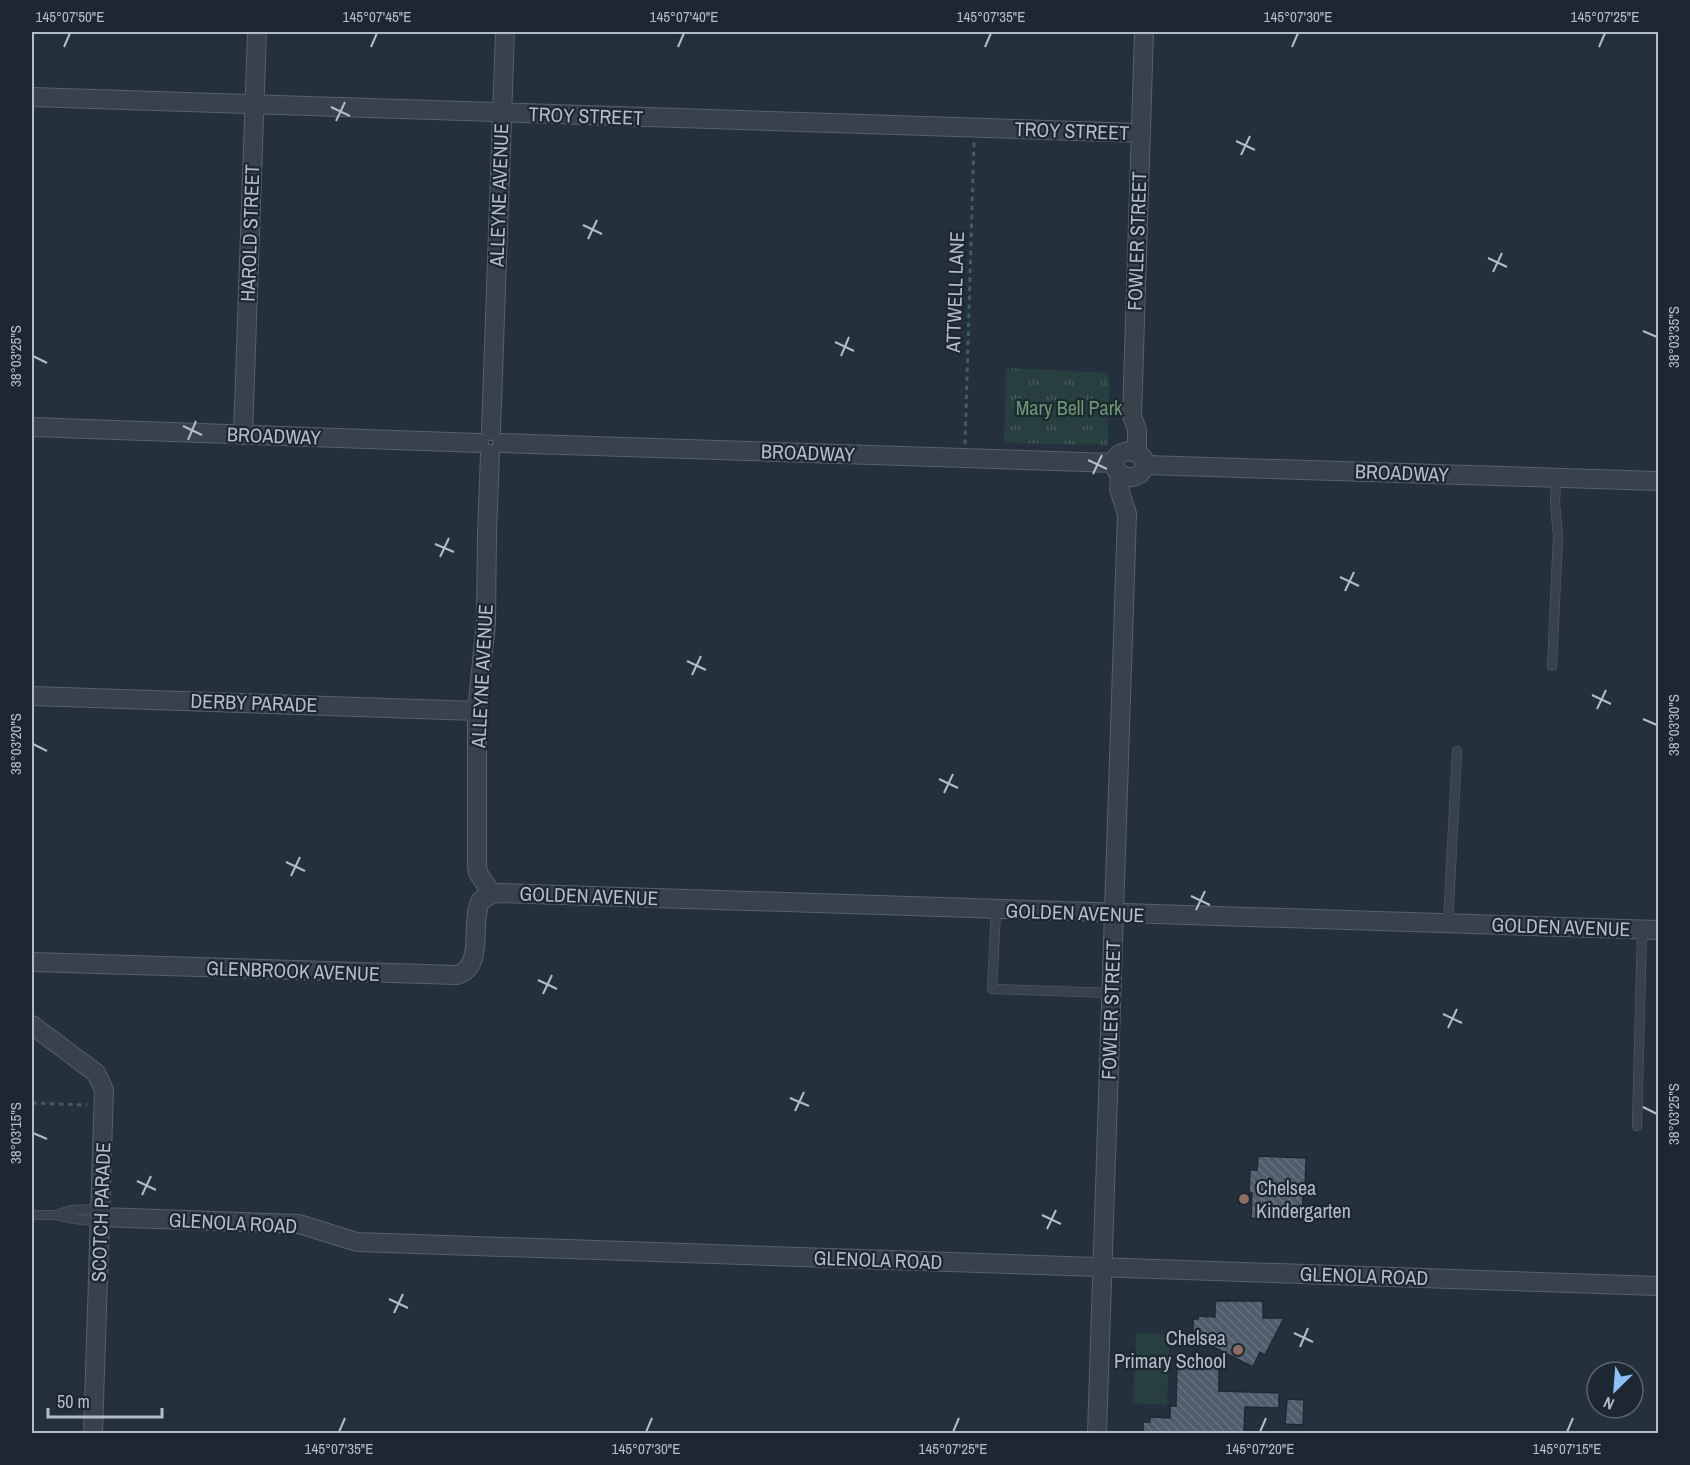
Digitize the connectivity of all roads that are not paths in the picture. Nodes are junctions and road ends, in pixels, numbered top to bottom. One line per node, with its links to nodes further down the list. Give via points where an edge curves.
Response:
1 (257, 32): 5 (street, HAROLD STREET)
2 (505, 32): 6 (street, ALLEYNE AVENUE)
3 (1144, 32): 7 (street, FOWLER STREET)
4 (32, 97): 5 (street, TROY STREET)
5 (254, 105): 6 (street, TROY STREET); 9 (street, HAROLD STREET)
6 (501, 113): 7 (street, TROY STREET); 10 (street, ALLEYNE AVENUE)
7 (1140, 133): 11 (street, FOWLER STREET, via 1131,416 1137,430)
8 (32, 427): 9 (street, BROADWAY)
9 (243, 435): 10 (street, BROADWAY)
10 (491, 443): 11 (street, BROADWAY); 16 (street, ALLEYNE AVENUE, via 486,622)
11 (1129, 464): 12 (street, BROADWAY); 20 (street, FOWLER STREET, via 1136,497 1127,514)
12 (1556, 478): 13 (street, BROADWAY); 14 (lane, via 1558,536)
13 (1659, 481)
14 (1552, 666)
15 (32, 696): 16 (street, DERBY PARADE)
16 (477, 711): 18 (street, ALLEYNE AVENUE, via 477,865)
17 (1457, 751): 21 (lane)
18 (492, 894): 19 (street, GOLDEN AVENUE); 23 (street, GLENBROOK AVENUE, via 478,906 473,963 457,975)
19 (996, 910): 20 (street, GOLDEN AVENUE); 24 (lane, via 992,989)
20 (1114, 914): 21 (street, GOLDEN AVENUE); 24 (street, FOWLER STREET)
21 (1448, 924): 22 (street, GOLDEN AVENUE)
22 (1650, 930): 26 (lane)
23 (32, 962)
24 (1112, 993): 29 (street, FOWLER STREET)
25 (32, 1025): 28 (street, SCOTCH PARADE, via 96,1073 104,1090)
26 (1638, 1126)
27 (32, 1215): 28 (lane, via 75,1219)
28 (101, 1216): 29 (street, GLENOLA ROAD, via 299,1224 357,1242); 31 (street, SCOTCH PARADE)
29 (1103, 1268): 30 (street, GLENOLA ROAD); 32 (street, FOWLER STREET)
30 (1659, 1286)
31 (93, 1434)
32 (1097, 1434)

